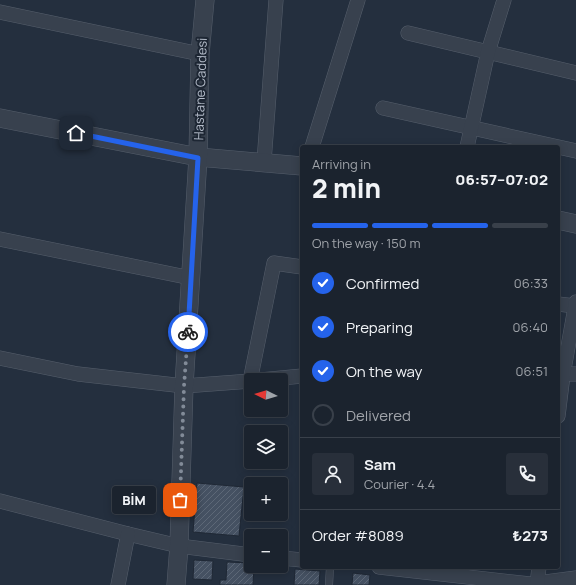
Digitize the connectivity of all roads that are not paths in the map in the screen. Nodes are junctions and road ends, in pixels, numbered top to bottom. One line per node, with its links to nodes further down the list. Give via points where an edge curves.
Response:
1 (205, 0): 8 (street, Hastane Caddesi)
2 (276, 0): 19 (street)
3 (358, 0): 13 (street)
4 (504, 0): 7 (street)
5 (0, 12): 8 (street)
6 (408, 33): 7 (street)
7 (488, 52): 9 (street); 12 (street)
8 (200, 54): 18 (street, Hastane Caddesi)
9 (576, 73)
10 (383, 108): 12 (street)
11 (0, 118): 18 (street)
12 (472, 126): 14 (street); 15 (street)
13 (313, 145)
14 (467, 145)
15 (554, 145)
16 (560, 146): 17 (street)
17 (576, 150)
18 (198, 158): 19 (street); 25 (street, Hastane Caddesi)
19 (264, 162): 20 (street)
20 (300, 166)
21 (560, 220): 22 (street)
22 (576, 224)
23 (0, 239): 25 (street)
24 (300, 267): 29 (street, via 274,263)
25 (191, 278): 34 (street, Hastane Caddesi)
26 (560, 304): 27 (street)
27 (576, 304): 30 (street)
28 (0, 358): 34 (street, via 78,374)
29 (253, 373)
30 (566, 374): 35 (street)
31 (300, 376): 32 (street)
32 (288, 377)
33 (244, 382): 34 (street)
34 (184, 386): 38 (street, Hastane Caddesi)
35 (560, 406)
36 (0, 501): 37 (street)
37 (128, 534): 38 (street); 48 (street)
38 (179, 546): 39 (street); 49 (street, Hastane Caddesi)
39 (244, 554)
40 (288, 559): 41 (street)
41 (300, 560)
42 (330, 569): 50 (lane)
43 (388, 569): 46 (street)
44 (539, 569): 47 (street)
45 (576, 578): 47 (street)
46 (432, 579): 47 (street)
47 (538, 584)
48 (118, 585)
49 (176, 585)
50 (329, 585)

